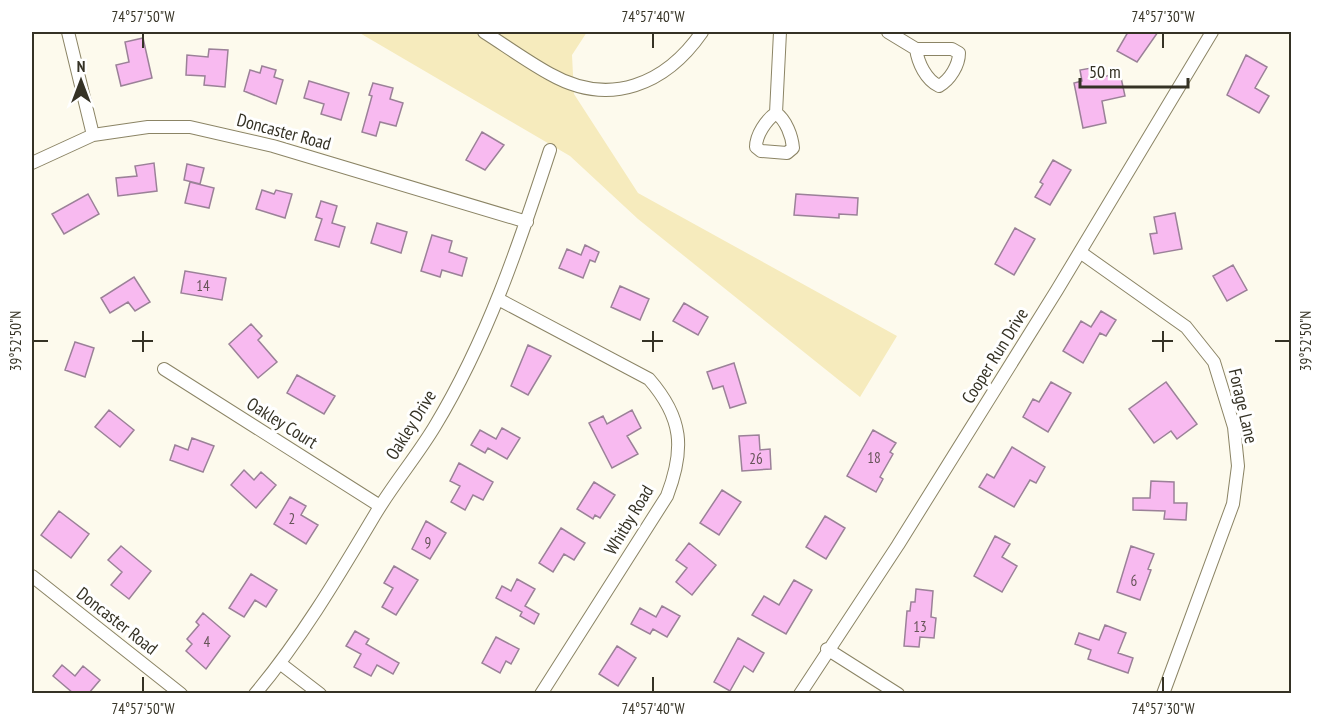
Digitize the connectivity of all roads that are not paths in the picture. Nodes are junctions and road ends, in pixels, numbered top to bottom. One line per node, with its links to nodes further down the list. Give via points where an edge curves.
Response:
1 (68, 32): 9 (street)
2 (484, 32): 3 (street, via 551,75 575,85 605,90 656,79 676,63)
3 (702, 32)
4 (780, 32): 8 (street)
5 (888, 32): 7 (street)
6 (1212, 32): 13 (street, Cooper Run Drive)
7 (916, 49)
8 (776, 113)
9 (93, 135): 11 (street, Doncaster Road); 12 (street, Doncaster Road, via 148,127 190,127 273,146)
10 (550, 150): 12 (street, Oakley Drive)
11 (32, 163)
12 (527, 222): 14 (street, Oakley Drive)
13 (1080, 252): 18 (street, Cooper Run Drive, via 898,545); 26 (street, Forage Lane, via 1186,327 1214,362 1234,427 1238,466 1233,504)
14 (498, 299): 16 (street, Oakley Drive, via 435,426); 23 (street, Whitby Road, via 649,379 663,395 676,421 679,449 667,496)
15 (164, 369): 16 (street, Oakley Court)
16 (380, 506): 19 (street, Oakley Drive)
17 (32, 576): 20 (street, Doncaster Road)
18 (827, 649): 24 (street, Cooper Run Drive); 25 (street)
19 (281, 663): 21 (street, Oakley Drive); 22 (street)
20 (181, 693)
21 (255, 693)
22 (320, 693)
23 (541, 693)
24 (800, 693)
25 (898, 693)
26 (1163, 693)

